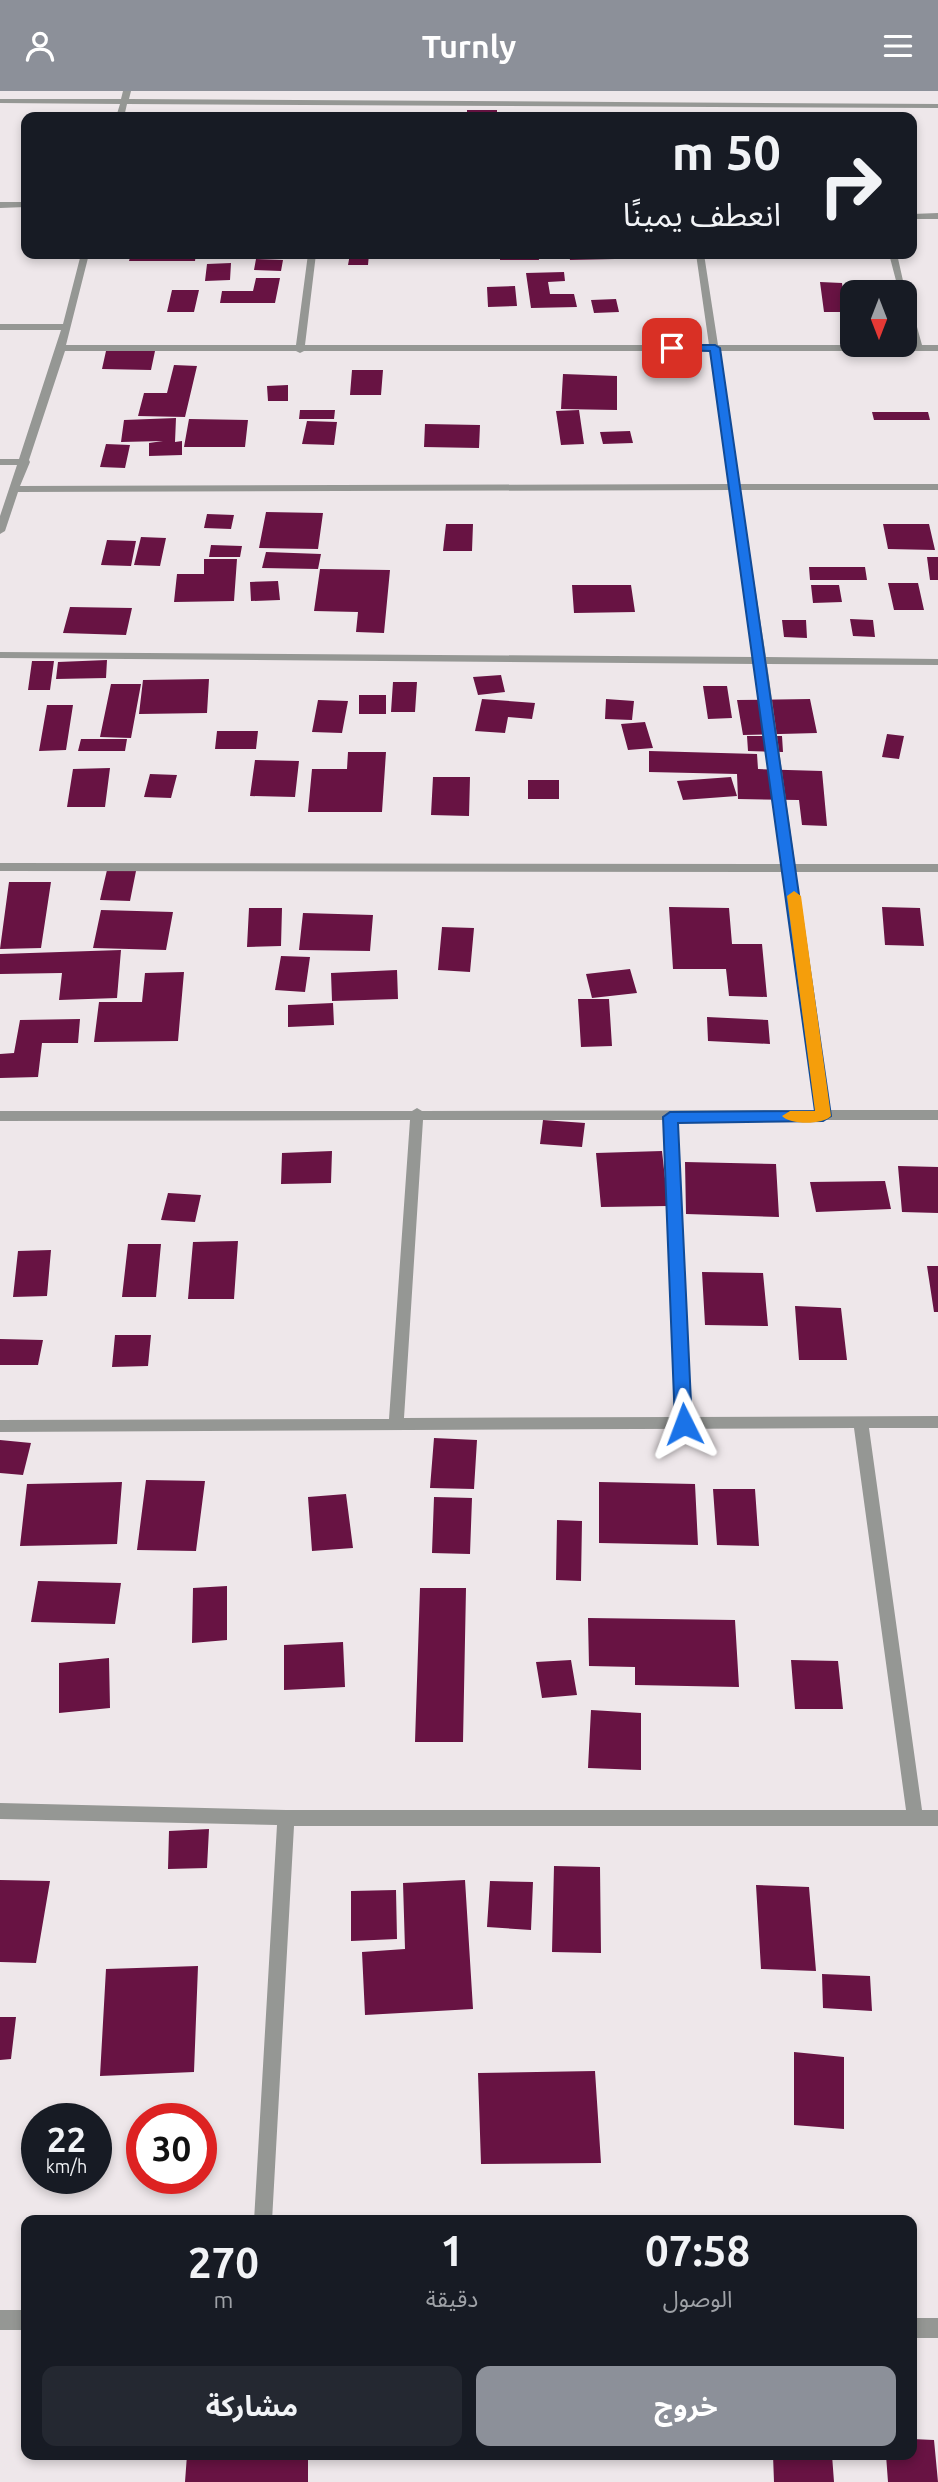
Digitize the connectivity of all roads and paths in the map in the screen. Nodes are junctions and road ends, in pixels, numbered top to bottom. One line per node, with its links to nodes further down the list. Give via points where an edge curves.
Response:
1 (127, 91): 4 (street)
2 (691, 91): 5 (street)
3 (0, 101): 4 (street)
4 (124, 102): 5 (street); 8 (street)
5 (692, 104): 6 (street)
6 (797, 106): 7 (street); 9 (street)
7 (938, 106)
8 (122, 112)
9 (799, 112)
10 (0, 205): 11 (street)
11 (21, 205)
12 (938, 216): 13 (street)
13 (917, 217)
14 (84, 259): 20 (street)
15 (311, 259): 26 (street)
16 (702, 259): 23 (street)
17 (894, 259): 18 (street)
18 (900, 280)
19 (0, 327): 20 (street)
20 (66, 327): 22 (street)
21 (917, 344): 24 (street)
22 (61, 348): 26 (street); 28 (street)
23 (715, 348): 24 (street); 26 (street); 30 (street)
24 (918, 348): 25 (street)
25 (938, 348)
26 (300, 350)
27 (0, 462): 28 (street)
28 (25, 462): 31 (street)
29 (938, 487): 30 (street)
30 (736, 488): 31 (street); 34 (street)
31 (15, 489): 32 (street)
32 (0, 531)
33 (0, 655): 34 (street)
34 (761, 660): 35 (street); 36 (street)
35 (938, 662)
36 (790, 866): 37 (street); 38 (street); 42 (street)
37 (0, 867)
38 (938, 868)
39 (417, 1113): 41 (street); 43 (street); 48 (street)
40 (938, 1115): 42 (street)
41 (0, 1116)
42 (823, 1116): 43 (street)
43 (670, 1117): 45 (street)
44 (938, 1422): 46 (street)
45 (684, 1424): 46 (street); 48 (street)
46 (860, 1425): 51 (street)
47 (0, 1426): 48 (street)
48 (396, 1426)
49 (0, 1811): 50 (street)
50 (286, 1818): 51 (street); 53 (street)
51 (915, 1818): 52 (street)
52 (938, 1818)
53 (263, 2215)
54 (0, 2320): 55 (street)
55 (21, 2320)
56 (917, 2328): 57 (street)
57 (938, 2328)

